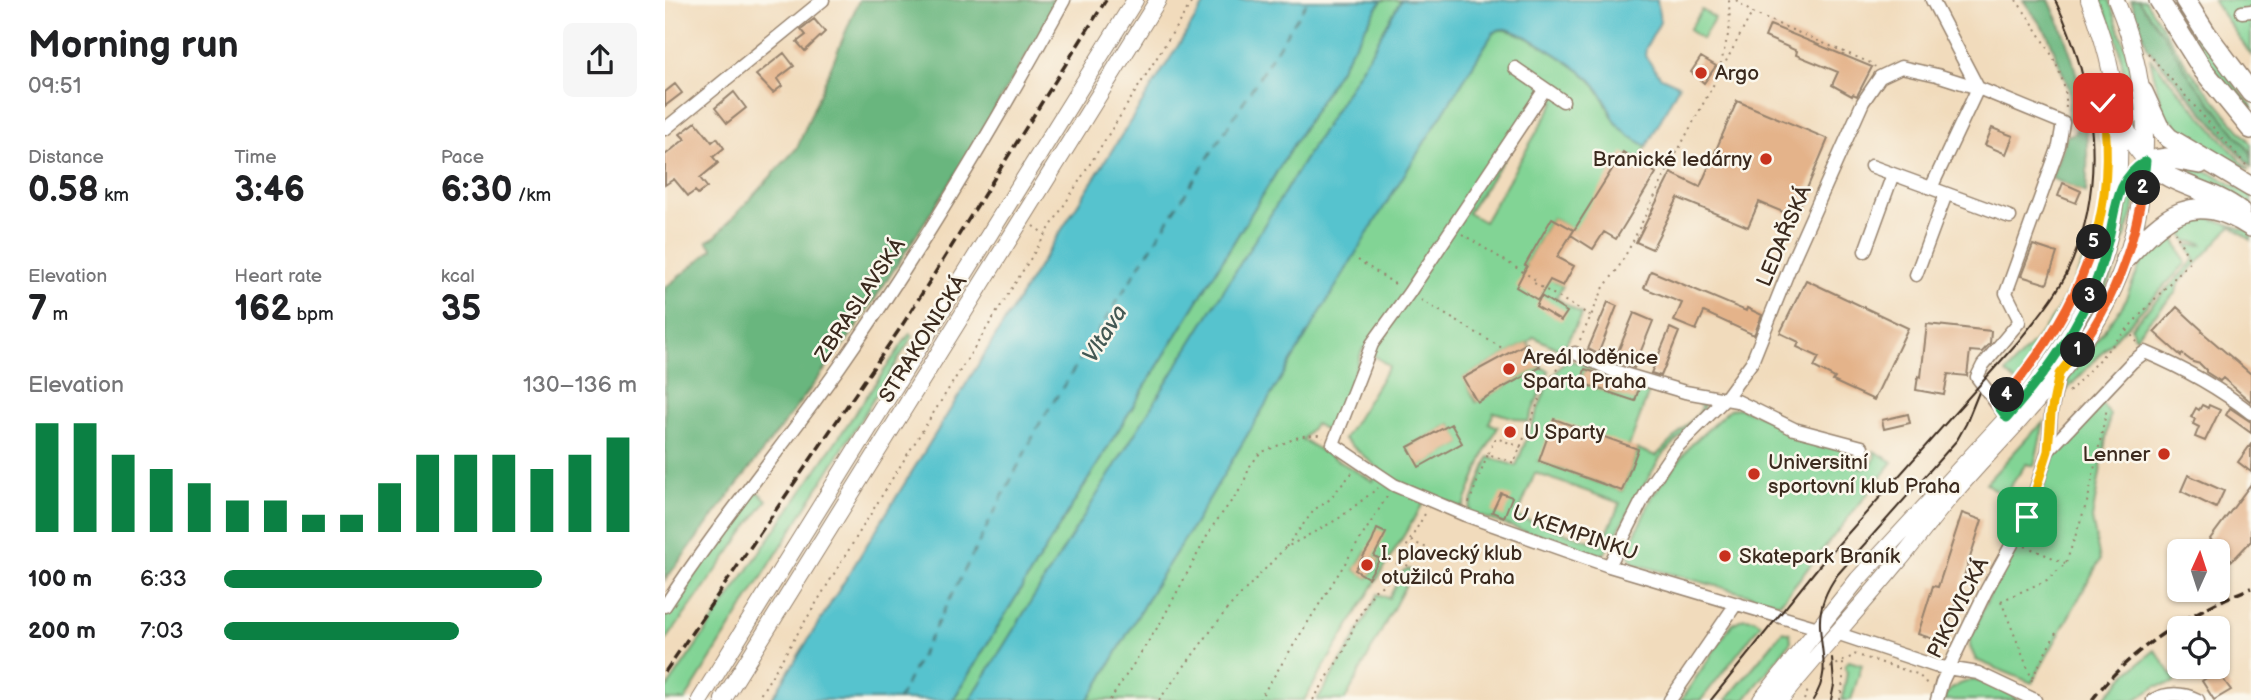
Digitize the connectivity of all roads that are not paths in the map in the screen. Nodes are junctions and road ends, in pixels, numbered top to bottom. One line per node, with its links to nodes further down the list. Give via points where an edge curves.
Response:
1 (823, 0): 17 (street)
2 (1064, 0): 41 (street, ZBRASLAVSKÁ, via 909,265)
3 (1135, 0): 46 (main road, STRAKONICKÁ)
4 (1158, 0): 47 (main road, STRAKONICKÁ)
5 (1932, 0): 11 (street)
6 (2089, 0): 15 (main road, via 2107,54)
7 (2116, 0): 13 (main road)
8 (2159, 0): 18 (highway, via 2203,70)
9 (2185, 0): 14 (highway)
10 (1515, 68): 12 (street)
11 (1978, 88): 23 (street); 34 (street, LEDAŘSKÁ, via 1901,67 1880,77 1863,102 1752,362); 36 (street, via 2063,123 2059,146 2006,293 2019,322 1977,377)
12 (1545, 89): 16 (street); 39 (street, U KEMPINKU, via 1372,344 1333,443 1390,483 1431,502)
13 (2143, 92): 19 (main road); 22 (highway, via 2169,138)
14 (2251, 93)
15 (2115, 99): 19 (main road, via 2133,143); 25 (main road)
16 (1563, 101)
17 (665, 129)
18 (2251, 129)
19 (2146, 161): 22 (highway, via 2183,160); 25 (main road, via 2128,175); 27 (highway, via 2164,174 2212,194); 30 (main road, via 2140,209)
20 (1871, 166): 21 (street)
21 (1893, 174): 23 (street); 29 (street)
22 (2249, 180)
23 (1931, 188): 24 (street)
24 (1947, 194): 26 (street); 31 (street)
25 (2116, 204): 36 (main road, via 2101,267 2077,324)
26 (2010, 216)
27 (2251, 220)
28 (2251, 227): 30 (highway, via 2213,211 2180,213 2155,227)
29 (1865, 251)
30 (2125, 259): 33 (main road, via 2104,309)
31 (1916, 275)
32 (1575, 353): 34 (street, via 1614,371)
33 (2059, 374): 37 (street, PIKOVICKÁ); 43 (main road)
34 (1725, 399): 38 (street, via 1794,429 1862,447); 39 (street, LEDAŘSKÁ, via 1668,458)
35 (2251, 413): 37 (street, via 2185,368 2145,352)
36 (2007, 418): 42 (main road)
37 (2048, 451): 44 (street, PIKOVICKÁ, via 2027,517)
38 (1863, 456)
39 (1609, 566): 40 (street, U KEMPINKU)
40 (1736, 604): 42 (street, U KEMPINKU); 48 (street)
41 (665, 606)
42 (1818, 628): 43 (main road); 49 (main road)
43 (1836, 633): 44 (street); 50 (main road)
44 (1949, 668): 45 (street, via 1978,673); 51 (street, PIKOVICKÁ)
45 (2030, 697)
46 (700, 700)
47 (723, 700)
48 (1670, 700)
49 (1761, 700)
50 (1780, 700)
51 (1937, 700)
52 (2153, 700): 53 (street, via 2173,694)
53 (2198, 700)

